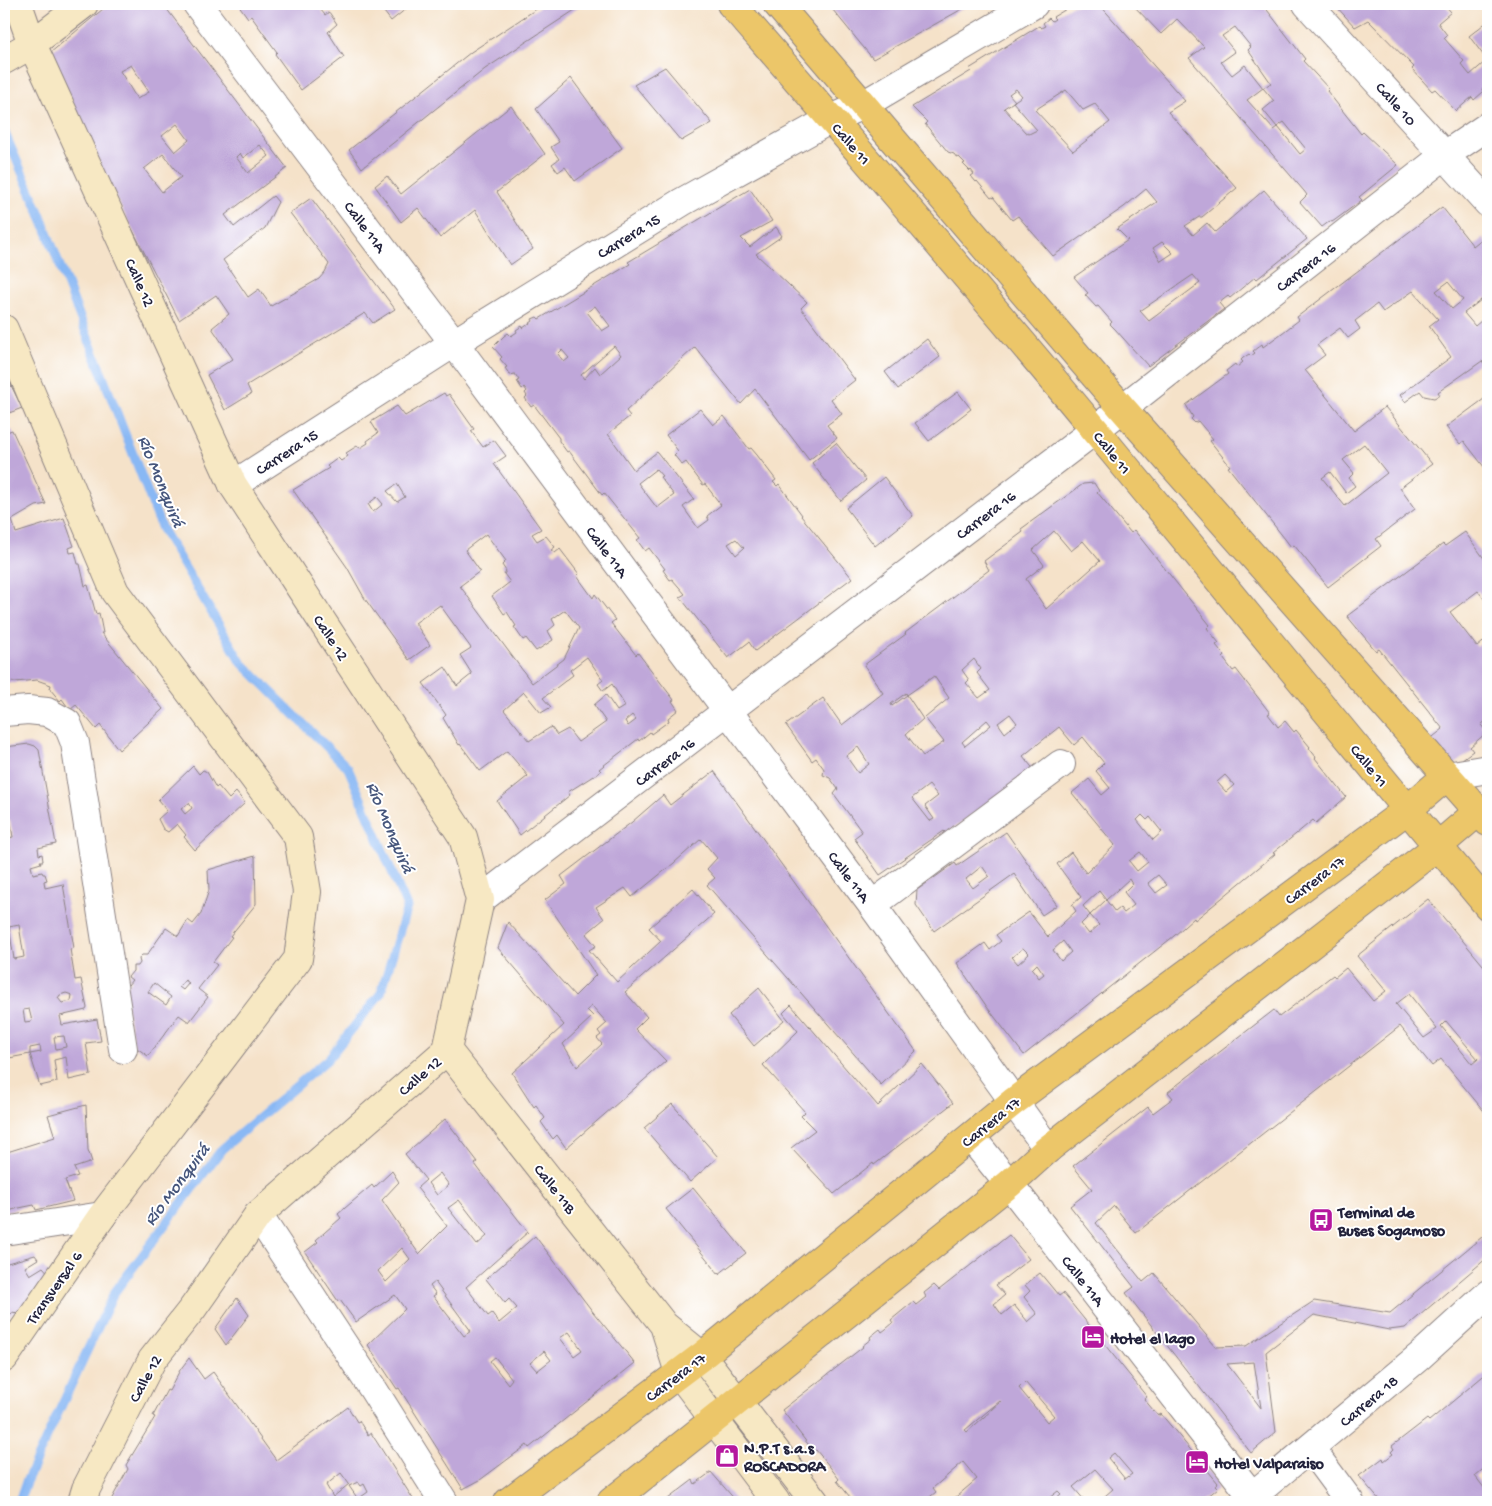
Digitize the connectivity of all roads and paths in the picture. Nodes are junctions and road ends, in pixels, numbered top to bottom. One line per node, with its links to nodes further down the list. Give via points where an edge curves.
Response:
1 (19, 4): 8 (street); 9 (street, Calle 12)
2 (84, 4): 9 (street)
3 (197, 4): 16 (street, Calle 11A)
4 (731, 4): 11 (main road, Calle 11)
5 (777, 4): 10 (main road, Calle 11)
6 (1034, 4): 10 (street, Carrera 15)
7 (1307, 4): 13 (street, Calle 10)
8 (4, 15)
9 (15, 53): 19 (street, Calle 12)
10 (863, 105): 11 (street, Carrera 15); 17 (main road, Calle 11)
11 (831, 119): 16 (street, Carrera 15, via 682,202); 18 (main road, Calle 11)
12 (1488, 126): 13 (street, Carrera 16)
13 (1445, 155): 14 (street, Calle 10); 17 (street, Carrera 16)
14 (1488, 203)
15 (4, 329): 38 (street, via 115,592 298,837 308,892 298,958)
16 (454, 343): 19 (street, Carrera 15); 21 (street, Calle 11A)
17 (1123, 409): 18 (street, Carrera 16); 24 (main road, Calle 11)
18 (1096, 430): 21 (street, Carrera 16); 25 (main road, Calle 11)
19 (233, 485): 28 (street, Calle 12, via 463,836)
20 (4, 712): 31 (street, via 47,712 67,724 75,743)
21 (728, 712): 28 (street, Carrera 16); 29 (street, Calle 11A)
22 (1061, 764): 29 (street)
23 (1488, 769): 24 (street)
24 (1447, 776): 25 (main road, Carrera 17); 26 (main road, Calle 11)
25 (1407, 810): 27 (main road, Calle 11); 33 (main road, Carrera 17)
26 (1485, 810): 27 (main road)
27 (1438, 846): 30 (main road, Calle 11); 35 (main road)
28 (480, 900): 32 (street, Calle 12)
29 (872, 905): 33 (street, Calle 11A)
30 (1488, 906)
31 (123, 1049)
32 (447, 1050): 37 (street, Calle 12); 41 (street, Calle 11B)
33 (1014, 1102): 34 (main road, Carrera 17); 35 (street, Calle 11A)
34 (971, 1137): 36 (street, Calle 11A); 42 (main road, Carrera 17)
35 (1048, 1149): 36 (main road)
36 (1010, 1184): 45 (main road); 48 (street, Calle 11A)
37 (258, 1215): 49 (street, Calle 12, via 152,1360); 50 (street)
38 (102, 1216): 39 (street); 43 (street, Transversal 6)
39 (4, 1232)
40 (1488, 1294): 47 (street, Carrera 18)
41 (664, 1325): 42 (street, Calle 11B); 44 (street, Calle 11B)
42 (702, 1356): 44 (main road, Carrera 17); 45 (street, Calle 11B)
43 (4, 1358)
44 (679, 1373): 46 (street, Calle 11B); 51 (main road, Carrera 17)
45 (738, 1402): 46 (main road); 54 (street, Calle 11B)
46 (714, 1420): 52 (main road); 53 (street, Calle 11B)
47 (1310, 1448): 48 (street, Carrera 18); 55 (street)
48 (1248, 1499)
49 (82, 1502)
50 (444, 1502)
51 (508, 1502)
52 (611, 1502)
53 (776, 1502)
54 (815, 1502)
55 (1350, 1502)

